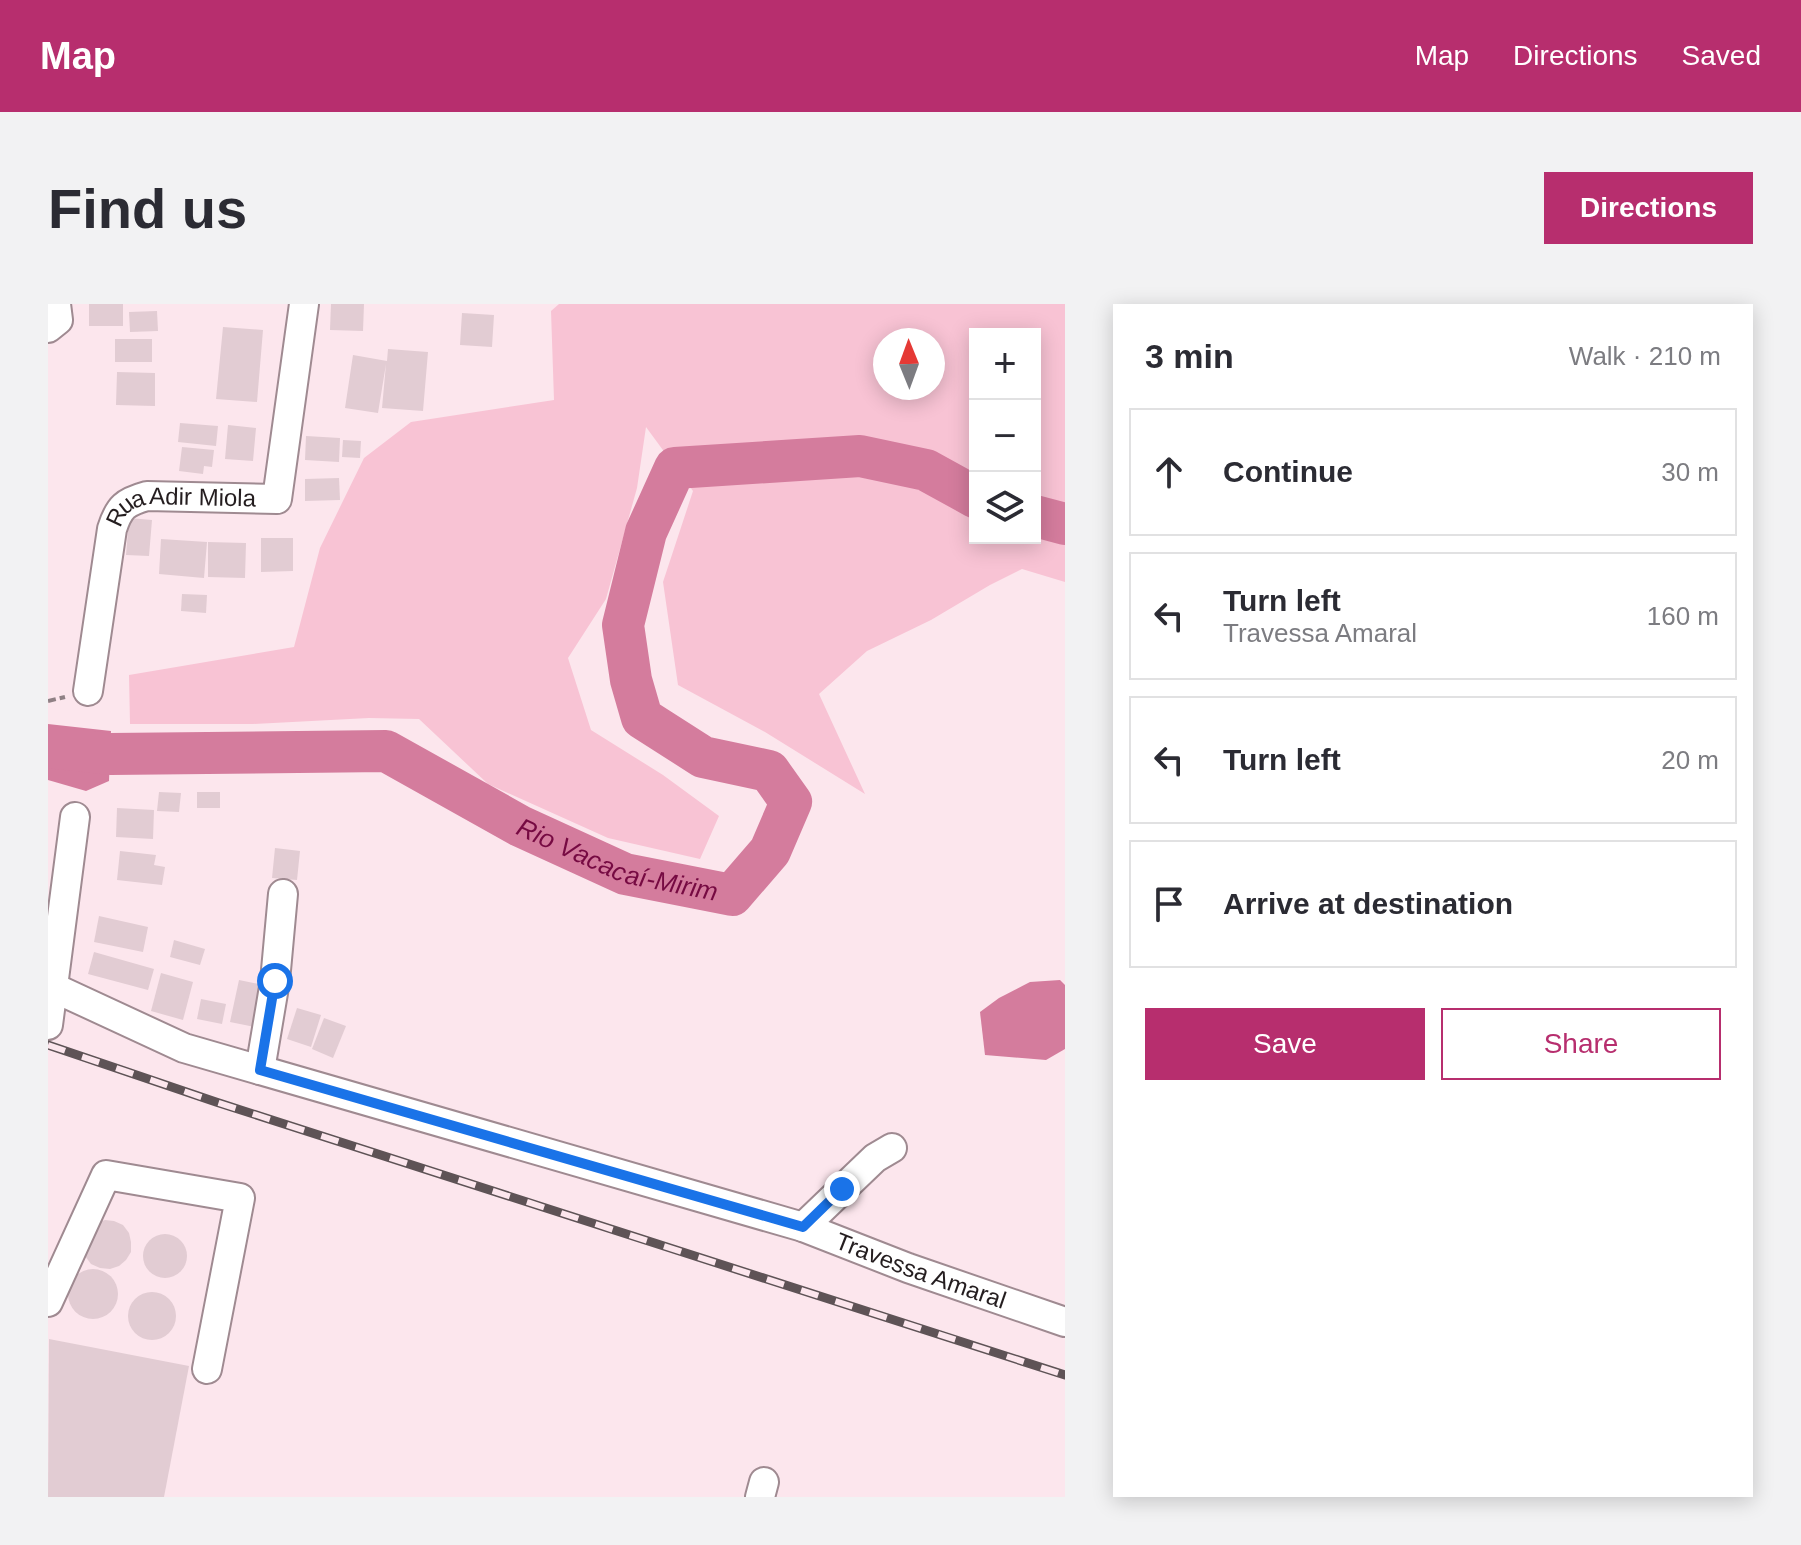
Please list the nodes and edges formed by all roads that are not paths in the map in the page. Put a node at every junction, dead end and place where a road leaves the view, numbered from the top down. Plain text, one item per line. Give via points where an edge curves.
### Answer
1 (56, 304) edge
2 (304, 304) edge
3 (48, 328) edge
4 (88, 691) dead end
5 (75, 817) dead end
6 (283, 894) dead end
7 (51, 986) edge
8 (48, 1025) edge
9 (260, 1070) junction
10 (892, 1148) dead end
11 (803, 1227) junction
12 (48, 1302) edge
13 (1065, 1322) edge
14 (207, 1369) dead end

1 - 3 street via 58,320
2 - 4 street, Rua Adir Miola via 277,499 147,496 130,501 117,513
5 - 7 street
6 - 9 street
7 - 8 street
7 - 9 street, Travessa Amaral via 184,1048
9 - 11 street, Travessa Amaral
10 - 11 street
11 - 13 street, Travessa Amaral
12 - 14 street via 106,1175 240,1198

